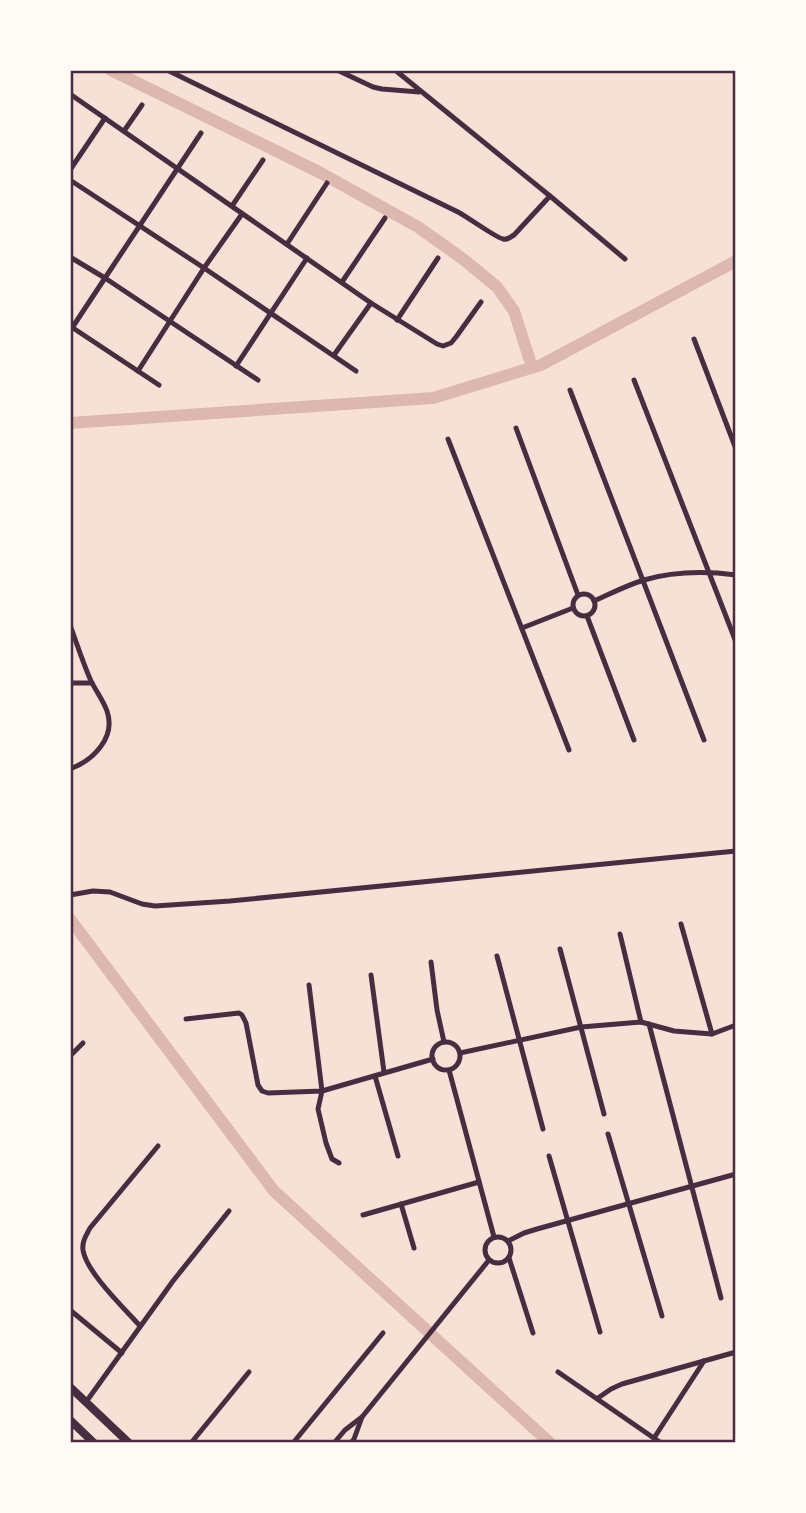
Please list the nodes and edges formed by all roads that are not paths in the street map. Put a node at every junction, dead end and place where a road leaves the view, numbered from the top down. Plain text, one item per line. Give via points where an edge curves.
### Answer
1 (167, 70) edge
2 (337, 70) edge
3 (395, 70) edge
4 (419, 92) junction
5 (70, 94) edge
6 (142, 105) dead end
7 (105, 118) junction
8 (124, 131) junction
9 (201, 133) dead end
10 (263, 160) dead end
11 (177, 167) junction
12 (70, 170) edge
13 (70, 180) edge
14 (327, 183) dead end
15 (551, 197) junction
16 (232, 206) junction
17 (242, 214) junction
18 (385, 218) dead end
19 (139, 225) junction
20 (287, 244) junction
21 (70, 257) edge
22 (307, 258) junction
23 (438, 258) dead end
24 (625, 259) dead end
25 (204, 268) junction
26 (105, 278) junction
27 (342, 282) junction
28 (481, 302) dead end
29 (371, 303) junction
30 (270, 313) junction
31 (397, 320) junction
32 (170, 322) junction
33 (71, 328) edge
34 (694, 339) dead end
35 (334, 355) junction
36 (236, 366) junction
37 (138, 371) junction
38 (356, 371) dead end
39 (258, 380) dead end
40 (634, 380) dead end
41 (159, 385) dead end
42 (570, 390) dead end
43 (516, 428) dead end
44 (448, 439) dead end
45 (736, 449) edge
46 (710, 572) junction
47 (736, 575) edge
48 (643, 580) junction
49 (579, 595) junction
50 (594, 601) junction
51 (573, 608) junction
52 (587, 615) junction
53 (70, 625) edge
54 (522, 628) junction
55 (736, 642) edge
56 (70, 683) edge
57 (92, 683) junction
58 (634, 740) dead end
59 (705, 740) dead end
60 (569, 750) dead end
61 (70, 769) edge
62 (736, 851) edge
63 (71, 895) edge
64 (681, 925) dead end
65 (620, 934) dead end
66 (560, 949) dead end
67 (497, 956) dead end
68 (431, 962) dead end
69 (371, 975) dead end
70 (309, 985) dead end
71 (186, 1019) dead end
72 (641, 1022) junction
73 (649, 1024) junction
74 (736, 1025) edge
75 (581, 1027) junction
76 (712, 1034) junction
77 (520, 1040) junction
78 (83, 1042) dead end
79 (444, 1042) junction
80 (460, 1053) junction
81 (70, 1056) edge
82 (433, 1059) junction
83 (449, 1070) junction
84 (384, 1072) junction
85 (375, 1076) junction
86 (322, 1091) junction
87 (604, 1114) dead end
88 (543, 1129) dead end
89 (608, 1135) dead end
90 (158, 1146) dead end
91 (398, 1156) dead end
92 (549, 1156) dead end
93 (339, 1163) dead end
94 (736, 1174) edge
95 (479, 1182) junction
96 (691, 1186) junction
97 (401, 1204) junction
98 (629, 1204) junction
99 (229, 1211) dead end
100 (363, 1215) dead end
101 (567, 1220) junction
102 (494, 1237) junction
103 (508, 1241) junction
104 (414, 1248) dead end
105 (509, 1258) junction
106 (489, 1260) junction
107 (721, 1298) dead end
108 (70, 1310) edge
109 (662, 1316) dead end
110 (140, 1326) junction
111 (600, 1332) dead end
112 (383, 1333) dead end
113 (533, 1333) dead end
114 (736, 1352) edge
115 (122, 1353) junction
116 (704, 1362) junction
117 (248, 1371) dead end
118 (558, 1372) dead end
119 (70, 1387) edge
120 (598, 1398) junction
121 (86, 1402) junction
122 (362, 1417) junction
123 (72, 1426) edge
124 (654, 1438) junction
125 (94, 1443) edge
126 (129, 1443) edge
127 (191, 1443) edge
128 (293, 1443) edge
129 (334, 1443) edge
130 (351, 1443) edge
131 (661, 1443) edge

1 - 15 street via 458,212 499,239 514,235
2 - 4 street via 373,87
3 - 4 street
4 - 15 street
5 - 7 street
6 - 8 street
7 - 8 street
7 - 12 street
8 - 11 street
9 - 11 street
10 - 16 street
11 - 16 street
11 - 19 street
13 - 19 street
14 - 20 street
15 - 24 street
16 - 17 street
17 - 20 street
17 - 25 street
18 - 27 street
19 - 25 street
19 - 26 street
20 - 22 street
21 - 26 street
22 - 27 street
22 - 30 street
23 - 31 street
25 - 30 street
25 - 32 street
26 - 32 street
26 - 33 street
27 - 29 street
28 - 31 street via 451,343 443,346
29 - 31 street
29 - 35 street
30 - 35 street
30 - 36 street
32 - 36 street
32 - 37 street
33 - 37 street
34 - 45 street
35 - 38 street
36 - 39 street
37 - 41 street
40 - 46 street
42 - 48 street
43 - 49 street
44 - 54 street
46 - 47 street
46 - 48 street
46 - 55 street
48 - 50 street
48 - 59 street
49 - 50 street
49 - 51 street
50 - 52 street via 594,610
51 - 52 street via 577,614
51 - 54 street
52 - 58 street
53 - 57 street
54 - 60 street
56 - 57 street
57 - 61 street via 107,712 107,737 92,757
62 - 63 street via 155,906 110,892
64 - 76 street
65 - 72 street
66 - 75 street
67 - 77 street
68 - 79 street
69 - 84 street
70 - 86 street
71 - 86 street via 239,1013 246,1023 262,1091
72 - 73 street
72 - 75 street
73 - 76 street
73 - 96 street
74 - 76 street
75 - 77 street
75 - 87 street
77 - 80 street
77 - 88 street
78 - 81 street
79 - 80 street
79 - 82 street via 435,1048
80 - 83 street via 458,1064
82 - 83 street via 439,1068
82 - 84 street
83 - 95 street
84 - 85 street
85 - 86 street
85 - 91 street
86 - 93 street via 318,1109 326,1143 332,1159
89 - 98 street
90 - 110 street via 90,1228 83,1247 99,1279
92 - 101 street
94 - 96 street
95 - 97 street
95 - 102 street
96 - 98 street
96 - 107 street
97 - 100 street
97 - 104 street
98 - 101 street
98 - 109 street
99 - 110 street
101 - 103 street
101 - 111 street
102 - 103 street
102 - 106 street via 486,1245
103 - 105 street via 512,1249
105 - 106 street via 502,1263
105 - 113 street
106 - 122 street
108 - 115 street
110 - 115 street
112 - 128 street
114 - 116 street
115 - 121 street
116 - 120 street via 622,1384
116 - 124 street
117 - 127 street
118 - 120 street
119 - 121 main road
120 - 124 street
121 - 126 main road
122 - 129 street
122 - 130 street
123 - 125 main road
124 - 131 street

